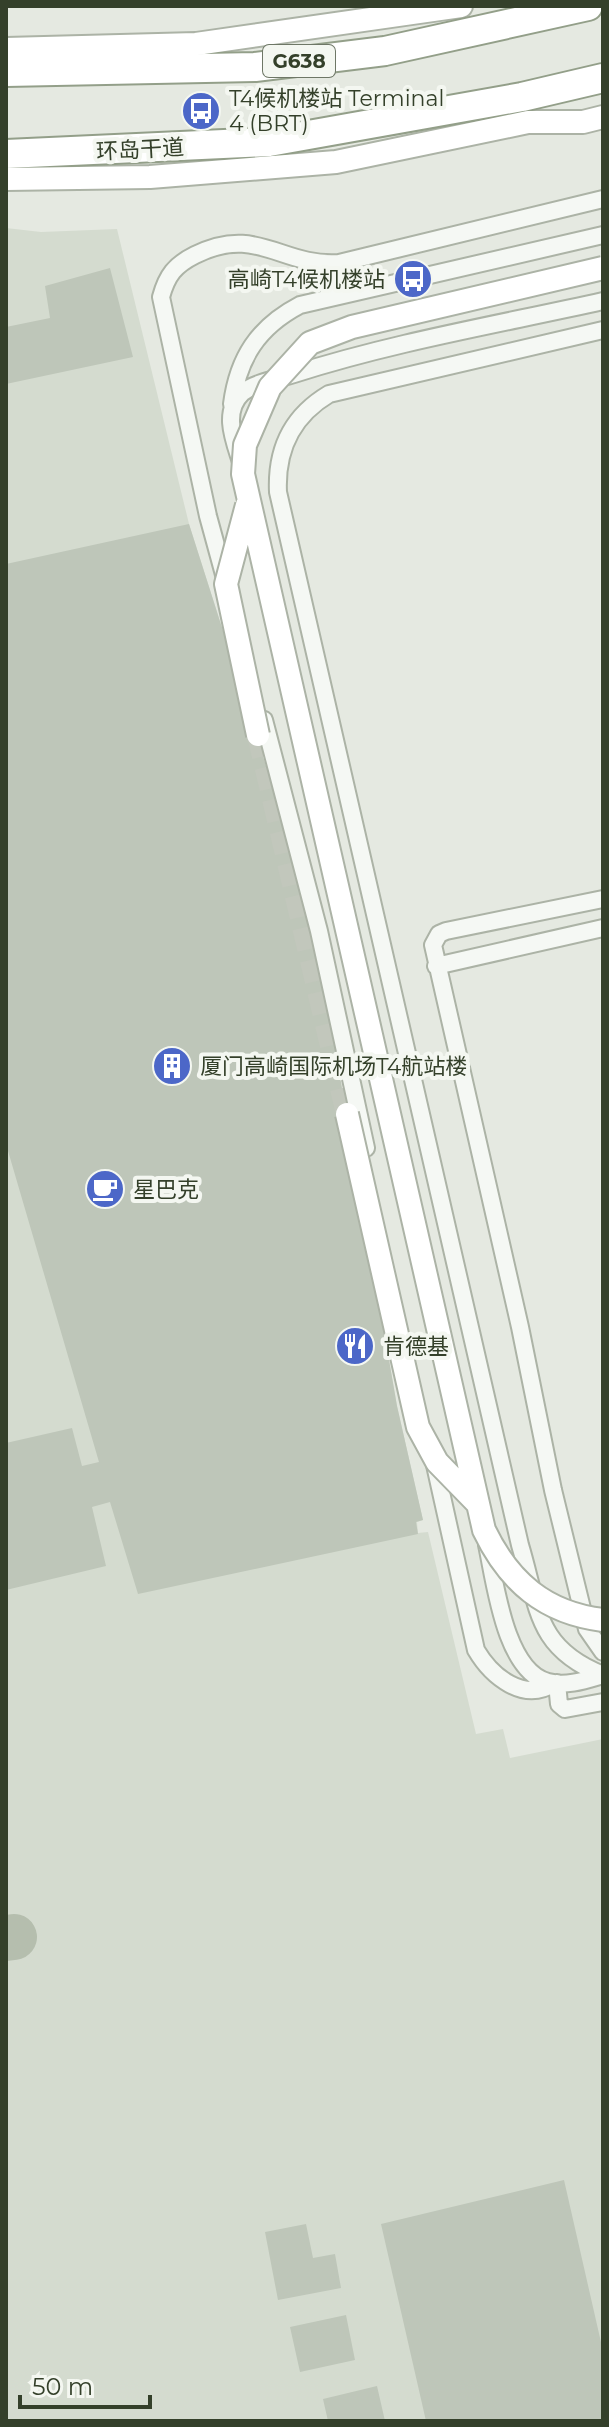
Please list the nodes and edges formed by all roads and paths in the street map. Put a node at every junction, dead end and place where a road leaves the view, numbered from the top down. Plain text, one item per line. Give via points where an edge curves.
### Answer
1 (461, 6) edge
2 (588, 6) edge
3 (512, 15) edge
4 (6, 49) edge
5 (6, 72) edge
6 (603, 78) edge
7 (525, 110) junction
8 (603, 117) edge
9 (6, 154) edge
10 (6, 179) edge
11 (603, 199) edge
12 (603, 235) edge
13 (603, 268) edge
14 (603, 301) edge
15 (603, 330) edge
16 (231, 412) junction
17 (248, 504) junction
18 (258, 735) tunnel mouth
19 (603, 899) edge
20 (603, 928) edge
21 (436, 966) junction
22 (347, 1114) tunnel mouth
23 (476, 1502) junction
24 (603, 1620) edge
25 (603, 1652) edge
26 (603, 1675) edge
27 (556, 1683) junction
28 (603, 1702) edge

1 - 4 street via 196,44
2 - 3 highway, G638
3 - 5 highway, G638 via 385,51 255,67
6 - 7 highway, 环岛干道
7 - 8 street via 583,122
7 - 9 highway, 环岛干道 via 269,142
7 - 10 street via 336,162 150,177
11 - 27 street via 339,263 307,263 250,243 223,244 173,268 161,297 208,516 319,931 472,1636 482,1660 509,1684 533,1691
12 - 16 street via 300,305 274,321 245,353
13 - 17 street, bridge via 352,327 310,343 270,387 245,445
14 - 16 street via 315,367 253,386
15 - 26 street via 329,394 298,419 280,453 277,472 520,1545 552,1642 573,1662
16 - 27 street via 231,430 265,543 502,1615 522,1663 538,1678
17 - 18 street, bridge via 226,584
17 - 23 street, bridge
19 - 21 street via 446,931 433,945
20 - 21 street
21 - 25 street via 553,1490 587,1629
22 - 23 street, bridge via 418,1427 437,1462
23 - 24 street, bridge via 497,1556 515,1580 553,1607
26 - 27 street
27 - 28 street via 559,1704 565,1709

